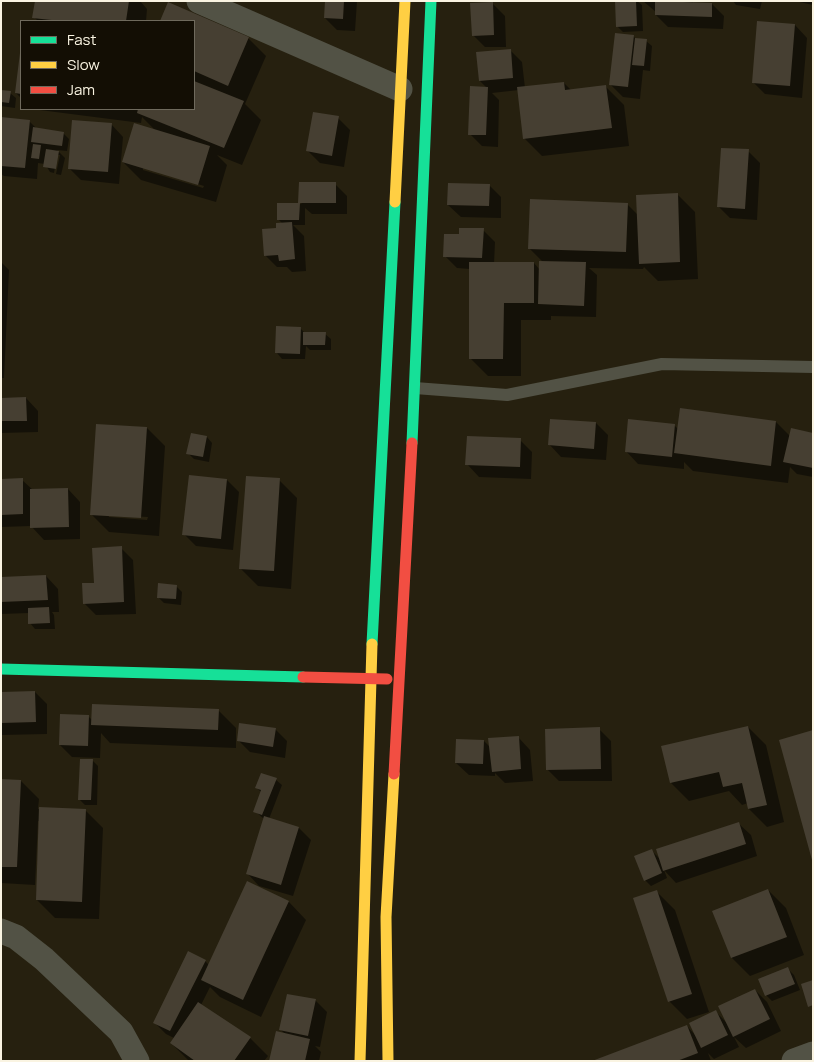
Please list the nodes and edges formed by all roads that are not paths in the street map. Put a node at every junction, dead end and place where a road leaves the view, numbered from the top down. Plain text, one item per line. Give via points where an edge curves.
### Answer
1 (199, 1) edge
2 (405, 1) edge
3 (431, 1) edge
4 (400, 89) junction
5 (813, 367) edge
6 (415, 388) junction
7 (1, 669) edge
8 (370, 678) junction
9 (399, 680) junction
10 (1, 931) edge
11 (813, 1054) edge
12 (137, 1061) edge
13 (360, 1061) edge
14 (388, 1061) edge
15 (794, 1061) edge

1 - 4 street
2 - 4 main road
3 - 6 main road
4 - 8 main road
5 - 6 lane via 662,364 507,395
6 - 9 main road
7 - 8 main road
8 - 9 main road
8 - 13 main road
9 - 14 main road via 386,917
10 - 12 street via 16,937 44,959 121,1032
11 - 15 street

